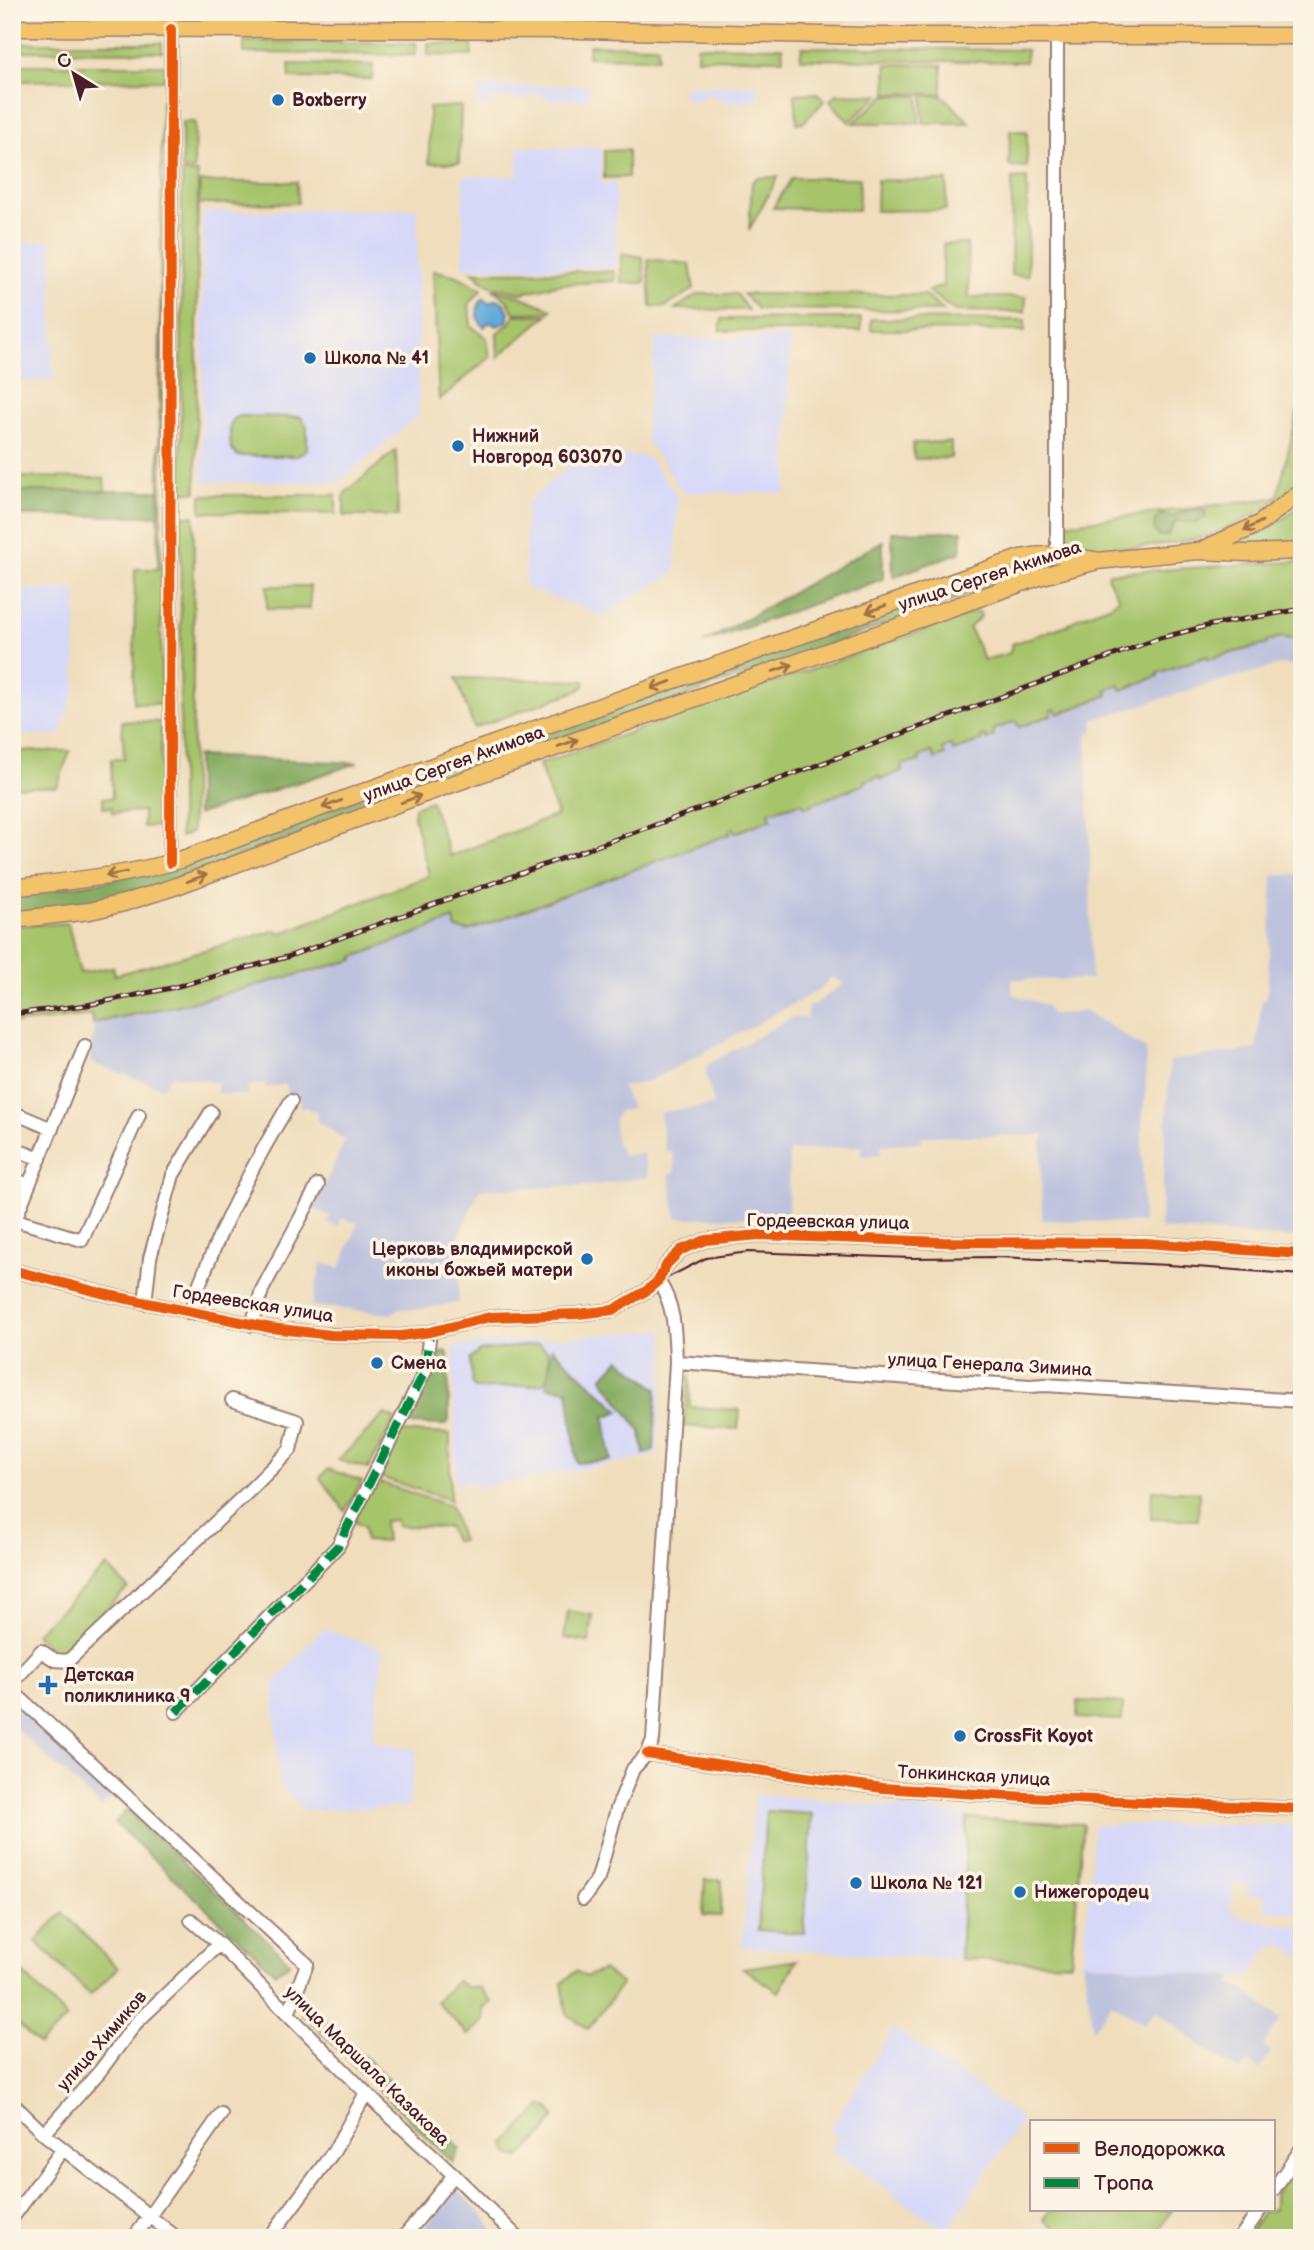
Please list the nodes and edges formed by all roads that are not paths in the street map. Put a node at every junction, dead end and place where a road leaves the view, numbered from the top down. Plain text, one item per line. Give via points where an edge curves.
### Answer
1 (12, 28) edge
2 (171, 29) junction
3 (1058, 34) junction
4 (1278, 35) junction
5 (1302, 36) edge
6 (1302, 42) edge
7 (1302, 491) edge
8 (1198, 551) junction
9 (1302, 551) edge
10 (1057, 553) junction
11 (1097, 561) junction
12 (1060, 572) junction
13 (170, 863) junction
14 (12, 888) edge
15 (12, 920) edge
16 (12, 1041) edge
17 (85, 1046) dead end
18 (12, 1050) edge
19 (290, 1101) dead end
20 (12, 1112) edge
21 (211, 1112) dead end
22 (139, 1115) dead end
23 (52, 1129) junction
24 (12, 1148) edge
25 (40, 1159) junction
26 (12, 1179) edge
27 (29, 1185) junction
28 (318, 1185) dead end
29 (13, 1222) edge
30 (1302, 1255) edge
31 (12, 1270) edge
32 (658, 1281) junction
33 (145, 1303) junction
34 (190, 1313) junction
35 (252, 1325) junction
36 (430, 1332) junction
37 (676, 1362) junction
38 (232, 1400) dead end
39 (1302, 1401) edge
40 (12, 1682) edge
41 (12, 1691) edge
42 (176, 1712) dead end
43 (647, 1754) junction
44 (1302, 1809) edge
45 (583, 1899) dead end
46 (191, 1920) dead end
47 (219, 1944) junction
48 (288, 2014) junction
49 (366, 2093) junction
50 (12, 2102) edge
51 (221, 2114) dead end
52 (44, 2134) junction
53 (63, 2149) junction
54 (1300, 2156) edge
55 (454, 2175) junction
56 (1276, 2186) edge
57 (1259, 2212) edge
58 (149, 2214) junction
59 (13, 2217) edge
60 (134, 2238) edge
61 (177, 2238) edge
62 (270, 2238) edge
63 (403, 2238) edge
64 (518, 2238) edge
65 (1240, 2238) edge

1 - 2 main road
2 - 3 main road
2 - 13 street
3 - 4 main road
3 - 10 street
4 - 5 main road
4 - 6 main road
7 -> 8 main road via 1259,524
8 - 9 main road
8 - 11 main road
10 - 11 main road, улица Сергея Акимова
10 - 12 main road
10 -> 13 main road, улица Сергея Акимова via 1020,558
11 - 12 main road, улица Сергея Акимова
15 -> 12 main road, улица Сергея Акимова via 90,911 163,890 538,753
13 -> 14 main road, улица Сергея Акимова
16 - 18 street
17 - 23 street
19 - 34 street via 220,1232
20 - 23 street
21 - 33 street via 173,1175 150,1258
22 - 29 street via 82,1240
23 - 25 street
24 - 25 street
25 - 27 street
26 - 27 street
27 - 29 street
28 - 35 street via 262,1290
30 - 32 street, Гордеевская улица via 1145,1243 759,1235 706,1240 681,1250
31 - 33 street, Гордеевская улица
32 - 36 street, Гордеевская улица via 613,1310 490,1317
32 - 37 street via 666,1292 673,1320
33 - 34 street, Гордеевская улица
34 - 35 street, Гордеевская улица
35 - 36 street, Гордеевская улица via 354,1336
36 - 42 street via 425,1371 338,1546
37 - 39 street, улица Генерала Зимина
37 - 43 street via 653,1740
38 - 40 street via 297,1421 290,1450 68,1661 55,1660 41,1651
41 - 48 street via 307,1964
43 - 44 street, Тонкинская улица via 882,1788
43 - 45 street via 633,1769 598,1878
46 - 47 street, улица Маршала Казакова
47 - 48 street, улица Маршала Казакова
47 - 52 street, улица Химиков via 136,2023
48 - 49 street, улица Маршала Казакова
49 - 55 street, улица Маршала Казакова
49 - 62 street via 334,2151
50 - 52 street
51 - 58 street
52 - 53 street
53 - 58 street
53 - 59 street
54 - 56 street
55 - 63 street
55 - 64 street, улица Маршала Казакова
57 - 65 street
58 - 60 street
58 - 61 street

